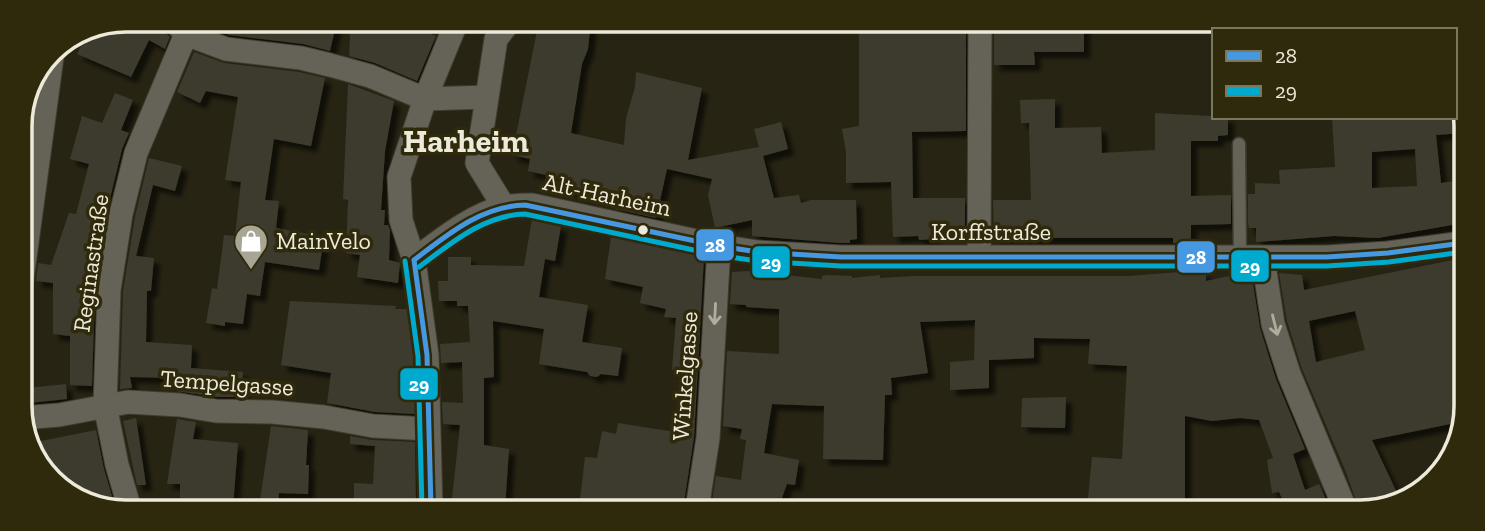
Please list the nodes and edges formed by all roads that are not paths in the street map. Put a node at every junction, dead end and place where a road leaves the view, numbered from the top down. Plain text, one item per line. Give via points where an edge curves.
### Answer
1 (177, 32) edge
2 (190, 32) edge
3 (452, 32) edge
4 (501, 32) edge
5 (980, 32) edge
6 (50, 69) edge
7 (486, 97) junction
8 (425, 99) junction
9 (1239, 144) dead end
10 (32, 205) edge
11 (504, 207) junction
12 (1454, 244) edge
13 (719, 246) junction
14 (979, 258) junction
15 (1251, 258) junction
16 (414, 260) junction
17 (105, 405) junction
18 (33, 417) edge
19 (429, 429) junction
20 (1341, 499) edge
21 (127, 500) edge
22 (431, 500) edge
23 (698, 500) edge

1 - 17 street, Reginastraße via 136,153 121,214 109,290
2 - 8 street, Reginastraße via 226,49 343,68
3 - 8 street
4 - 7 street via 496,39
5 - 14 street
6 - 10 street
7 - 8 street
7 - 11 street via 477,163
8 - 16 street via 399,177 401,220
9 - 15 lane
11 - 13 street, Alt-Harheim via 532,205
11 - 16 street, Alt-Harheim via 454,231
12 - 15 street, Korffstraße via 1388,253
13 - 14 street, Korffstraße via 841,257
13 -> 23 street, Winkelgasse via 708,438
14 - 15 street, Korffstraße
15 -> 20 street via 1289,374
16 - 19 street via 427,355
17 - 18 street, Tempelgasse
17 - 19 street, Tempelgasse via 180,405
17 - 21 street, Reginastraße
19 - 22 street

